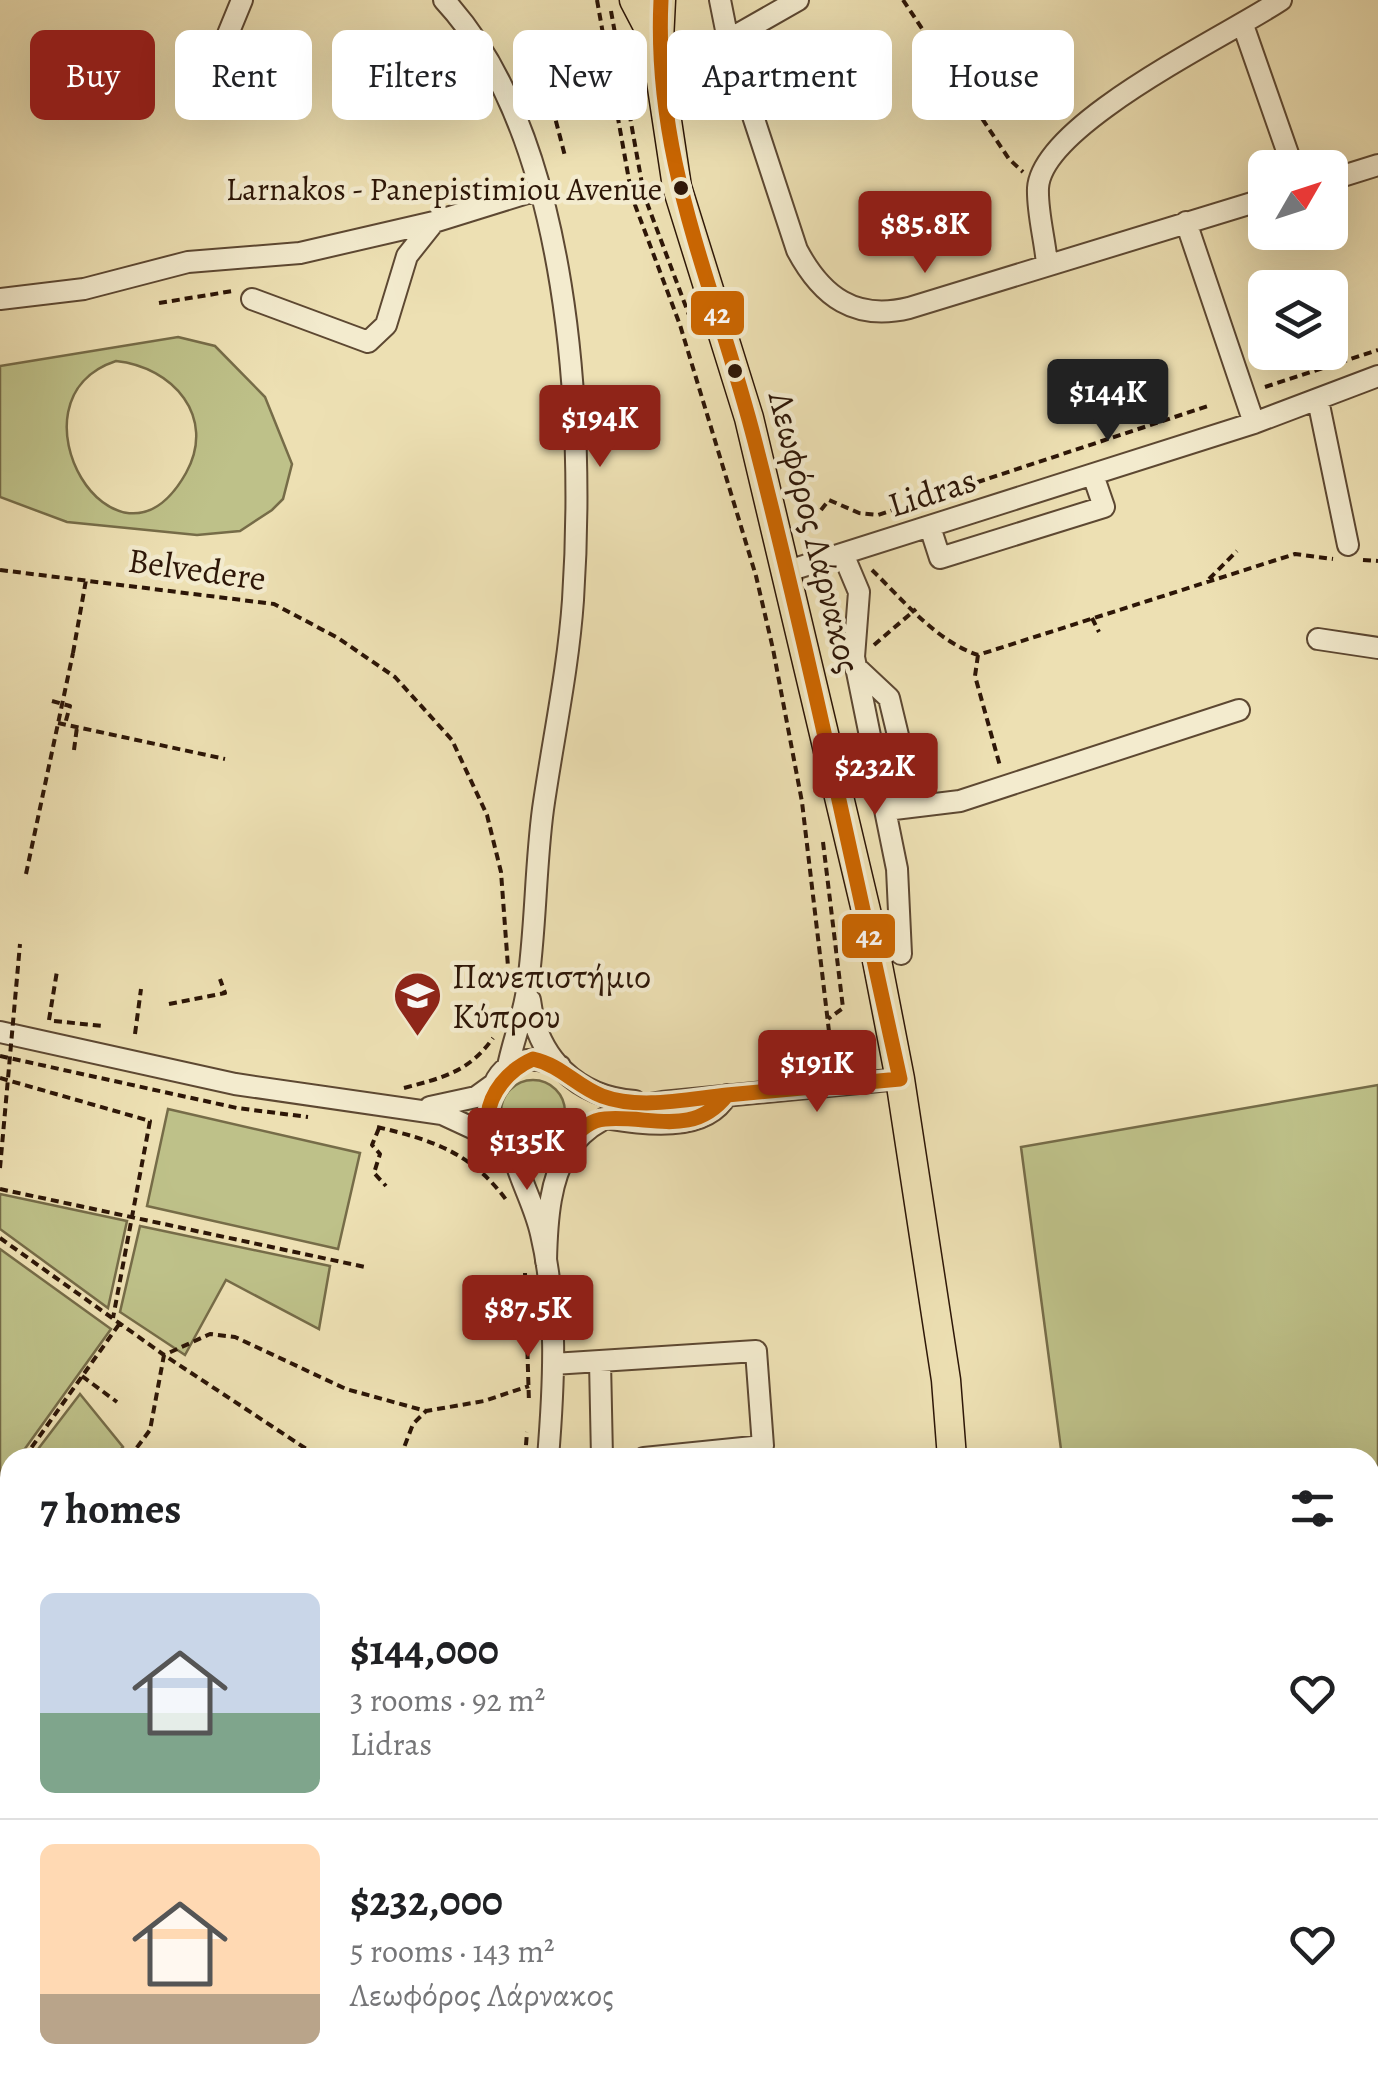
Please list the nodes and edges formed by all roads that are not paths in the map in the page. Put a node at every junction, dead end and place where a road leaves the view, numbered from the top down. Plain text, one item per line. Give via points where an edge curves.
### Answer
1 (242, 0) edge
2 (634, 0) edge
3 (660, 0) edge
4 (720, 0) edge
5 (798, 0) edge
6 (1282, 0) edge
7 (454, 3) edge
8 (1243, 26) junction
9 (230, 30) edge
10 (726, 30) edge
11 (746, 30) edge
12 (667, 50) edge
13 (658, 52) junction
14 (754, 120) edge
15 (1286, 150) edge
16 (1378, 165) edge
17 (1348, 174) edge
18 (540, 189) junction
19 (1248, 204) edge
20 (434, 222) junction
21 (1186, 222) junction
22 (1048, 264) junction
23 (252, 298) dead end
24 (0, 300) edge
25 (1378, 376) edge
26 (1318, 400) junction
27 (1254, 423) junction
28 (1094, 475) junction
29 (930, 527) junction
30 (848, 552) junction
31 (1348, 555) road end
32 (788, 571) junction
33 (1318, 639) dead end
34 (1378, 648) edge
35 (1239, 710) dead end
36 (894, 809) junction
37 (901, 954) dead end
38 (528, 982) junction
39 (0, 1032) edge
40 (566, 1071) junction
41 (501, 1078) junction
42 (900, 1078) junction
43 (727, 1095) junction
44 (398, 1102) junction
45 (662, 1102) junction
46 (602, 1118) junction
47 (576, 1138) junction
48 (496, 1139) junction
49 (513, 1154) junction
50 (546, 1261) junction
51 (600, 1361) junction
52 (553, 1364) junction
53 (549, 1448) edge
54 (602, 1448) edge
55 (744, 1448) edge
56 (951, 1448) edge

1 - 9 street
2 - 13 main road, Λεωφόρος Λάρνακος
3 - 13 main road, Λεωφόρος Λάρνακος
4 - 10 street
5 - 11 street
6 - 8 street
7 - 18 street via 517,112
8 - 15 street
8 - 22 street via 1118,96 1048,163 1038,186
12 - 13 street
13 - 32 main road, Λεωφόρος Λάρνακος via 677,187 749,418
14 - 22 street via 797,250 833,300 884,314
16 - 17 street
18 - 20 street
18 - 38 street via 561,305 576,506 566,666 544,806
19 - 21 street
20 - 23 street via 407,256 386,325 368,342
20 - 24 street via 300,253 188,262 84,289
21 - 22 street
21 - 27 street
25 - 26 street, Lidras
26 - 27 street, Lidras
26 - 31 street
27 - 28 street, Lidras
28 - 29 street, Lidras
28 - 29 street via 1104,507 940,558
29 - 30 street, Lidras
30 - 32 street, Lidras
30 - 36 street via 858,592 855,662
32 - 42 main road, Λεωφόρος Λάρνακος
33 - 34 street
35 - 36 street via 960,801
36 - 37 street
38 - 40 street via 535,1030 545,1053
38 - 41 street
39 - 44 street via 235,1084
40 - 41 street via 533,1060
40 - 45 street via 596,1094
40 - 47 street via 586,1104
41 - 44 street via 476,1097 448,1105
41 - 48 street via 487,1112
42 - 43 street
42 - 56 main road, Λεωφόρος Λάρνακος
43 - 45 street
43 - 46 street via 712,1114 680,1121
44 - 48 street
45 - 46 street
46 - 47 street
47 - 49 street via 544,1158
47 - 50 street via 554,1180
48 - 49 street
49 - 50 street
50 - 52 street
51 - 52 street
51 - 54 street
51 - 55 street via 756,1351 764,1446
52 - 53 street

